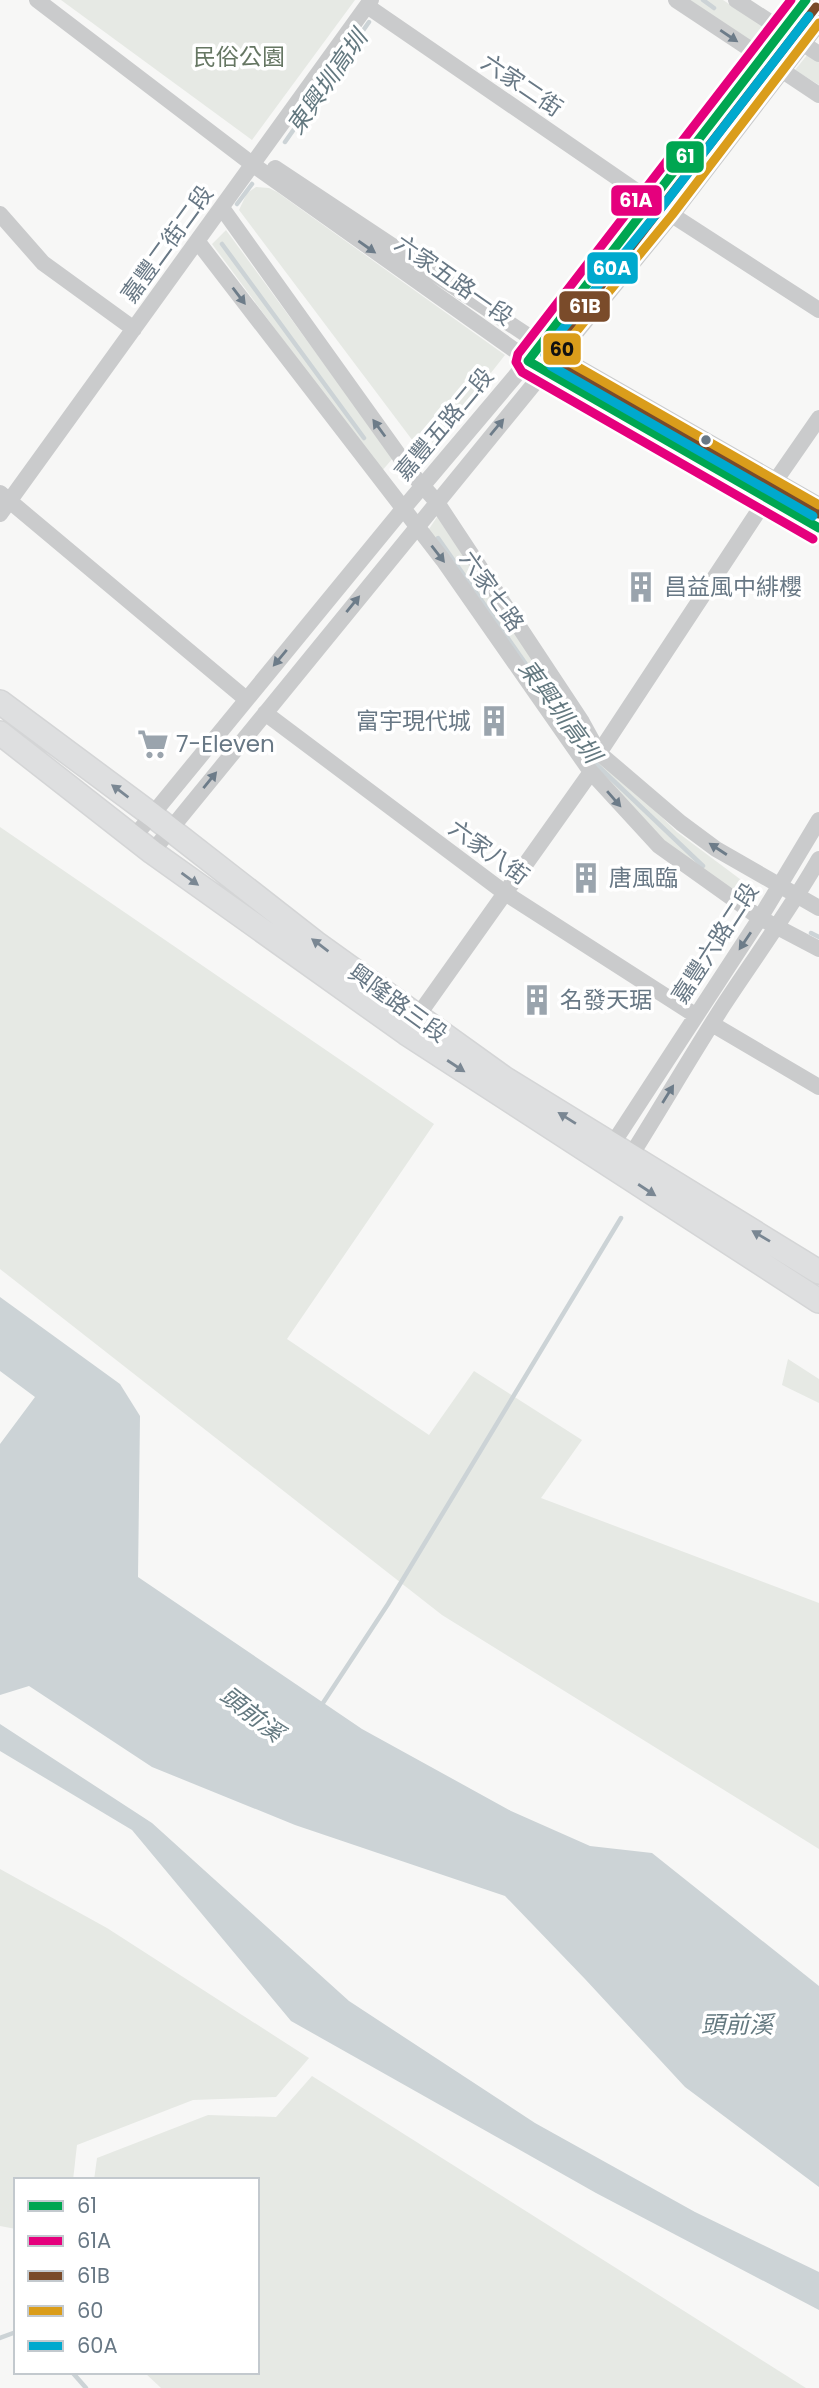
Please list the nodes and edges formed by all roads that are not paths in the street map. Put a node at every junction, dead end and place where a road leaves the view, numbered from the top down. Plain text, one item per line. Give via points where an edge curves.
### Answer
1 (37, 0) edge
2 (676, 0) edge
3 (736, 0) edge
4 (806, 0) edge
5 (369, 3) edge
6 (819, 23) edge
7 (782, 30) junction
8 (803, 44) junction
9 (819, 54) edge
10 (761, 57) junction
11 (782, 71) junction
12 (819, 95) edge
13 (252, 164) junction
14 (651, 201) junction
15 (222, 208) junction
16 (0, 214) edge
17 (672, 215) junction
18 (198, 242) junction
19 (819, 310) edge
20 (134, 329) junction
21 (541, 345) junction
22 (557, 355) junction
23 (528, 361) junction
24 (544, 371) junction
25 (819, 418) edge
26 (776, 480) junction
27 (421, 487) junction
28 (5, 497) edge
29 (767, 498) junction
30 (436, 501) junction
31 (819, 505) edge
32 (402, 509) junction
33 (0, 514) edge
34 (416, 526) junction
35 (819, 528) edge
36 (246, 699) junction
37 (0, 702) edge
38 (265, 713) junction
39 (0, 733) edge
40 (599, 752) junction
41 (591, 772) junction
42 (152, 815) junction
43 (819, 820) edge
44 (171, 829) junction
45 (134, 837) junction
46 (152, 852) junction
47 (819, 859) edge
48 (780, 885) junction
49 (505, 893) junction
50 (797, 897) junction
51 (819, 908) edge
52 (760, 918) junction
53 (775, 926) junction
54 (819, 949) edge
55 (695, 1015) junction
56 (417, 1017) junction
57 (712, 1024) junction
58 (819, 1087) edge
59 (616, 1159) junction
60 (819, 1272) edge
61 (819, 1301) edge

1 - 13 street, 六家五路一段
2 -> 10 street
3 - 7 street
4 - 7 street, 嘉豐五路二段
5 - 13 street, 嘉豐二街二段
5 - 14 street, 六家二街
6 - 8 street, 嘉豐五路二段
7 - 8 street
7 - 10 street, 嘉豐五路二段
8 - 9 street
8 - 11 street, 嘉豐五路二段
10 - 11 street
10 - 14 street, 嘉豐五路二段
11 - 12 street
11 - 17 street, 嘉豐五路二段
13 - 15 street, 嘉豐二街二段
13 - 21 street, 六家五路一段 via 273,166
13 -> 23 street, 六家五路一段
14 - 21 street, 嘉豐五路二段
15 - 18 street, 嘉豐二街二段
27 -> 15 street, 六家七路
16 - 20 street via 43,263
17 - 19 street
17 - 22 street, 嘉豐五路二段
18 - 20 street, 嘉豐二街二段
18 -> 32 street, 六家七路
20 - 28 street, 嘉豐二街二段
21 - 22 street, 六家五路一段
21 - 23 street, 嘉豐五路二段
22 - 24 street, 嘉豐五路二段
22 - 26 street, 六家五路一段
23 - 24 street, 六家五路一段
23 - 27 street, 嘉豐五路二段
24 - 29 street, 六家五路一段
30 -> 24 street, 嘉豐五路二段
25 - 26 street
26 - 31 street, 六家五路一段
27 - 30 street, 六家七路
27 - 32 street, 嘉豐五路二段
28 - 33 street, 嘉豐二街二段
28 - 36 street
29 - 35 street, 六家五路一段
29 - 40 street
30 - 34 street, 嘉豐五路二段
30 - 40 street, 六家七路
32 - 34 street, 六家七路
32 -> 36 street, 嘉豐五路二段
38 -> 34 street, 嘉豐五路二段
34 -> 41 street, 六家七路
36 - 42 street, 嘉豐五路二段
42 -> 37 street, 興隆路三段
44 -> 38 street, 嘉豐五路二段
38 - 49 street, 六家八街
39 - 45 street, 興隆路三段
48 -> 40 street, 六家七路 via 716,849
41 - 49 street
41 -> 52 street, 六家七路 via 659,846
42 - 44 street, 興隆路三段
42 - 45 street, 嘉豐五路二段
43 - 48 street, 嘉豐六路二段
44 - 46 street, 嘉豐五路二段
56 -> 44 street, 興隆路三段
45 - 46 street, 興隆路三段
46 -> 59 street, 興隆路三段 via 405,1034
47 - 50 street, 嘉豐六路二段
48 - 50 street, 六家七路
48 - 52 street, 嘉豐六路二段
49 - 55 street, 六家八街
49 - 56 street
50 - 51 street, 六家七路
50 - 53 street, 嘉豐六路二段
52 - 53 street, 六家七路
52 -> 55 street, 嘉豐六路二段
53 - 54 street, 六家七路
53 - 57 street, 嘉豐六路二段
55 - 59 street, 嘉豐六路二段
59 -> 56 street, 興隆路三段
57 - 58 street
59 -> 57 street, 嘉豐六路二段
60 -> 59 street, 興隆路三段
59 -> 61 street, 興隆路三段

